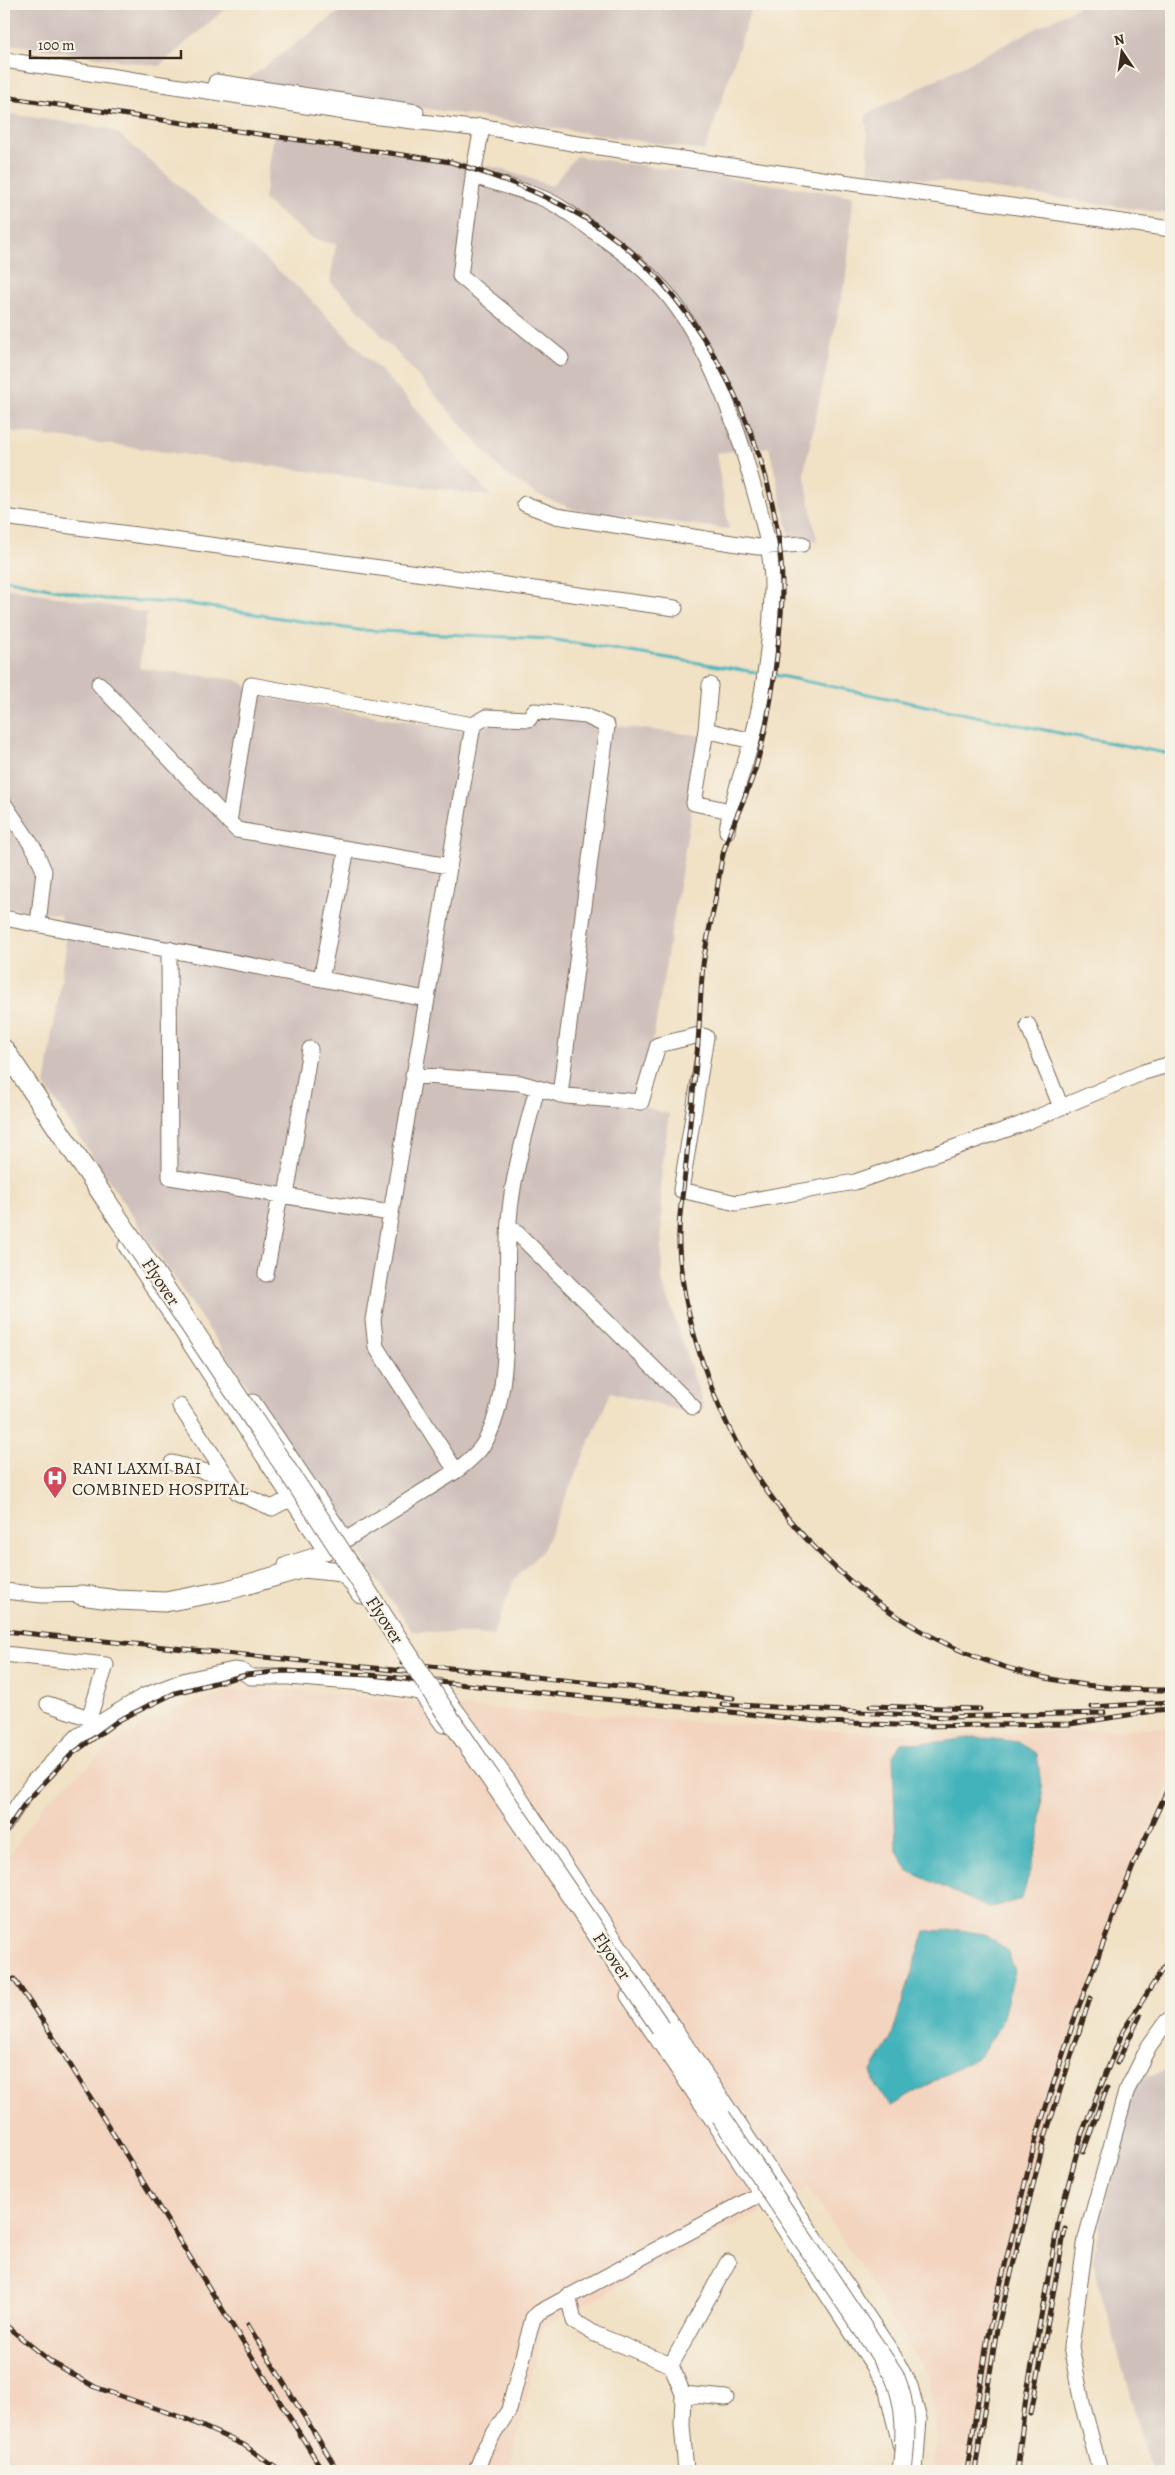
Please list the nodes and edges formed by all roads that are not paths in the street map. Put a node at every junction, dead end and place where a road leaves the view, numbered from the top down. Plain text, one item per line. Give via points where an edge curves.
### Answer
1 (4, 50) edge
2 (4, 60) edge
3 (481, 126) junction
4 (474, 176) junction
5 (1171, 229) edge
6 (562, 358) dead end
7 (525, 504) dead end
8 (4, 516) edge
9 (802, 544) dead end
10 (769, 546) junction
11 (675, 608) dead end
12 (99, 684) dead end
13 (710, 685) dead end
14 (473, 725) junction
15 (706, 730) junction
16 (752, 741) junction
17 (4, 804) edge
18 (730, 810) junction
19 (229, 822) junction
20 (727, 831) dead end
21 (347, 848) junction
22 (449, 866) junction
23 (4, 918) edge
24 (38, 924) junction
25 (169, 950) junction
26 (321, 979) junction
27 (426, 999) junction
28 (1028, 1025) dead end
29 (4, 1049) edge
30 (310, 1049) dead end
31 (1171, 1064) edge
32 (413, 1075) junction
33 (537, 1088) junction
34 (560, 1095) junction
35 (1061, 1107) junction
36 (102, 1194) junction
37 (283, 1196) junction
38 (390, 1213) junction
39 (508, 1225) junction
40 (266, 1274) dead end
41 (180, 1406) dead end
42 (693, 1408) dead end
43 (172, 1463) dead end
44 (456, 1471) junction
45 (223, 1472) junction
46 (291, 1498) junction
47 (346, 1540) junction
48 (326, 1552) junction
49 (4, 1591) edge
50 (90, 1596) junction
51 (392, 1631) junction
52 (4, 1654) edge
53 (420, 1692) junction
54 (48, 1704) dead end
55 (4, 1826) edge
56 (1167, 2021) dead end
57 (676, 2050) junction
58 (714, 2106) junction
59 (760, 2194) junction
60 (728, 2262) dead end
61 (568, 2296) junction
62 (671, 2366) junction
63 (683, 2394) junction
64 (726, 2398) dead end
65 (476, 2471) edge
66 (686, 2471) edge
67 (902, 2471) edge
68 (908, 2471) edge
69 (915, 2471) edge
70 (1100, 2471) edge

1 - 3 street via 473,120
2 - 3 street via 371,116 472,128
3 - 4 street
3 - 5 street via 571,143
4 - 6 street via 460,276
4 - 10 street via 543,198 579,220 622,251 658,283 678,308 731,413
7 - 10 street via 556,516 758,547
8 - 11 street
9 - 10 street
10 - 16 street via 770,618 761,701
12 - 19 street
13 - 15 street
14 - 19 street via 252,684
14 - 22 street
14 - 34 street via 486,717 529,719 534,711 586,716 607,726
15 - 16 street
15 - 18 street via 694,803
16 - 18 street
17 - 24 street via 35,850 44,871
18 - 20 street
19 - 21 street via 237,830
21 - 22 street
21 - 26 street
22 - 27 street
23 - 24 street
24 - 25 street
25 - 26 street
25 - 37 street via 170,1177
26 - 27 street
27 - 32 street
28 - 35 street
29 - 36 main road, Flyover
30 - 37 street
31 - 35 street
32 - 33 street via 520,1083
32 - 38 street
33 - 34 street
33 - 39 street via 515,1178
34 - 35 street via 641,1102 658,1044 699,1035 706,1037 680,1190 736,1203 855,1182 1019,1125
36 - 46 street via 100,1207
36 - 47 street via 114,1197
36 - 51 main road, Flyover, bridge
37 - 38 street
37 - 40 street
38 - 44 street via 373,1320 376,1346
39 - 42 street
39 - 44 street via 504,1372 496,1412 484,1444
41 - 45 street
43 - 45 street via 211,1473
44 - 47 street
45 - 46 street via 238,1493 272,1508
46 - 48 street
47 - 48 street
48 - 50 street via 217,1586 147,1595
49 - 50 street
50 - 51 main road via 165,1602 228,1590 304,1568 322,1569 342,1572 382,1625
51 - 57 main road, Flyover, bridge
52 - 54 street via 106,1665 89,1718
53 - 55 street via 364,1683 251,1677 234,1670 186,1680 144,1696 78,1736 33,1782
53 - 57 street
53 - 57 street via 423,1687 438,1686 508,1780
56 - 70 street via 1126,2092 1086,2238 1071,2347
57 - 58 main road, Flyover
58 - 59 street
58 - 67 main road, Flyover, bridge via 892,2371 901,2392 906,2420
58 - 69 street via 892,2353 910,2386 919,2419
59 - 61 street
59 - 68 street via 885,2383
60 - 62 street
61 - 62 street via 574,2321 595,2334
61 - 65 street via 533,2318 509,2410 486,2446
62 - 63 street
63 - 64 street
63 - 66 street

